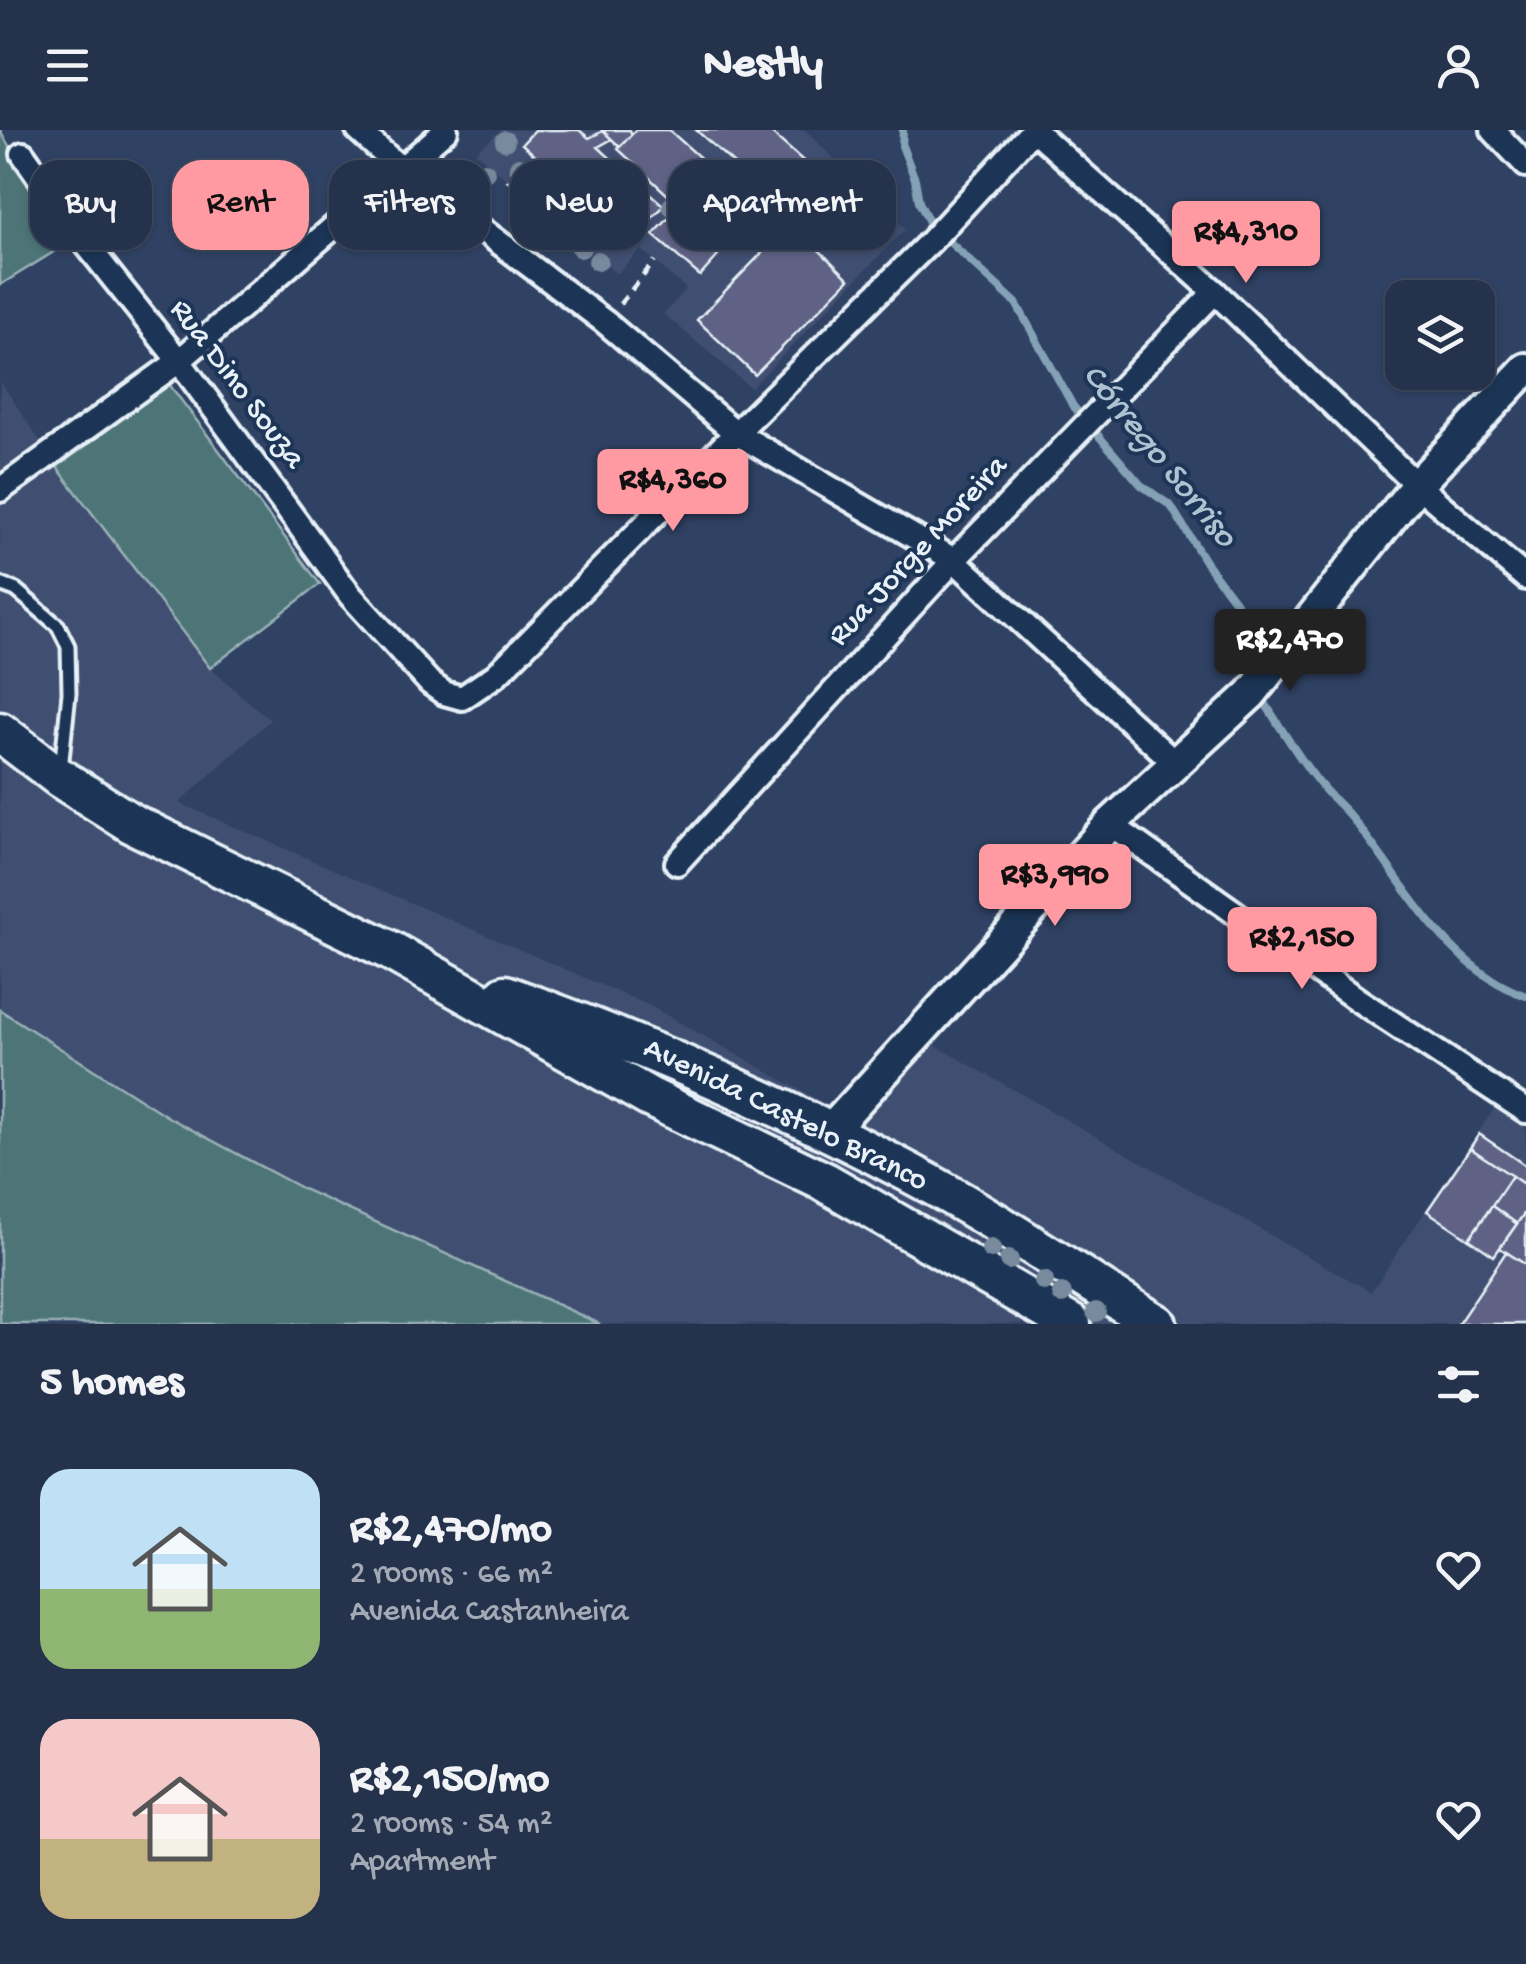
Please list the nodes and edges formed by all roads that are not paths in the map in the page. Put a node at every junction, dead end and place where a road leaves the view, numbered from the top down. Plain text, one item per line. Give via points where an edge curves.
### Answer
1 (358, 130) edge
2 (446, 130) edge
3 (1034, 130) edge
4 (1493, 130) edge
5 (23, 154) dead end
6 (391, 160) edge
7 (410, 160) edge
8 (1526, 164) edge
9 (329, 230) edge
10 (490, 236) edge
11 (1215, 292) junction
12 (179, 361) junction
13 (1526, 370) edge
14 (736, 432) junction
15 (1417, 485) junction
16 (0, 490) edge
17 (954, 560) junction
18 (1526, 578) edge
19 (0, 584) edge
20 (0, 732) edge
21 (1174, 762) junction
22 (60, 778) junction
23 (1110, 824) junction
24 (677, 863) dead end
25 (391, 951) junction
26 (1526, 1111) edge
27 (828, 1133) junction
28 (1071, 1324) edge
29 (1157, 1324) edge

1 - 6 street
2 - 7 street
3 - 11 street
3 - 14 street via 931,242
4 - 8 street
5 - 12 street, Rua Dino Souza
9 - 12 street
10 - 14 street
11 - 15 street
11 - 17 street, Rua Jorge Moreira
12 - 14 street, Rua Dino Souza via 350,595 430,683 462,698 496,675
12 - 16 street
13 - 15 street
14 - 17 street
15 - 18 street
15 - 21 street via 1251,694
17 - 21 street
17 - 24 street, Rua Jorge Moreira
19 - 22 lane via 58,626 68,646
20 - 22 main road, Avenida Castelo Branco
21 - 23 street
22 - 25 main road, Avenida Castelo Branco via 131,823
23 - 26 street
23 - 27 street
25 - 27 main road, Avenida Castelo Branco via 647,1048
25 - 28 main road, Avenida Castelo Branco via 649,1097 882,1212
27 - 29 main road, Avenida Castelo Branco via 910,1173

